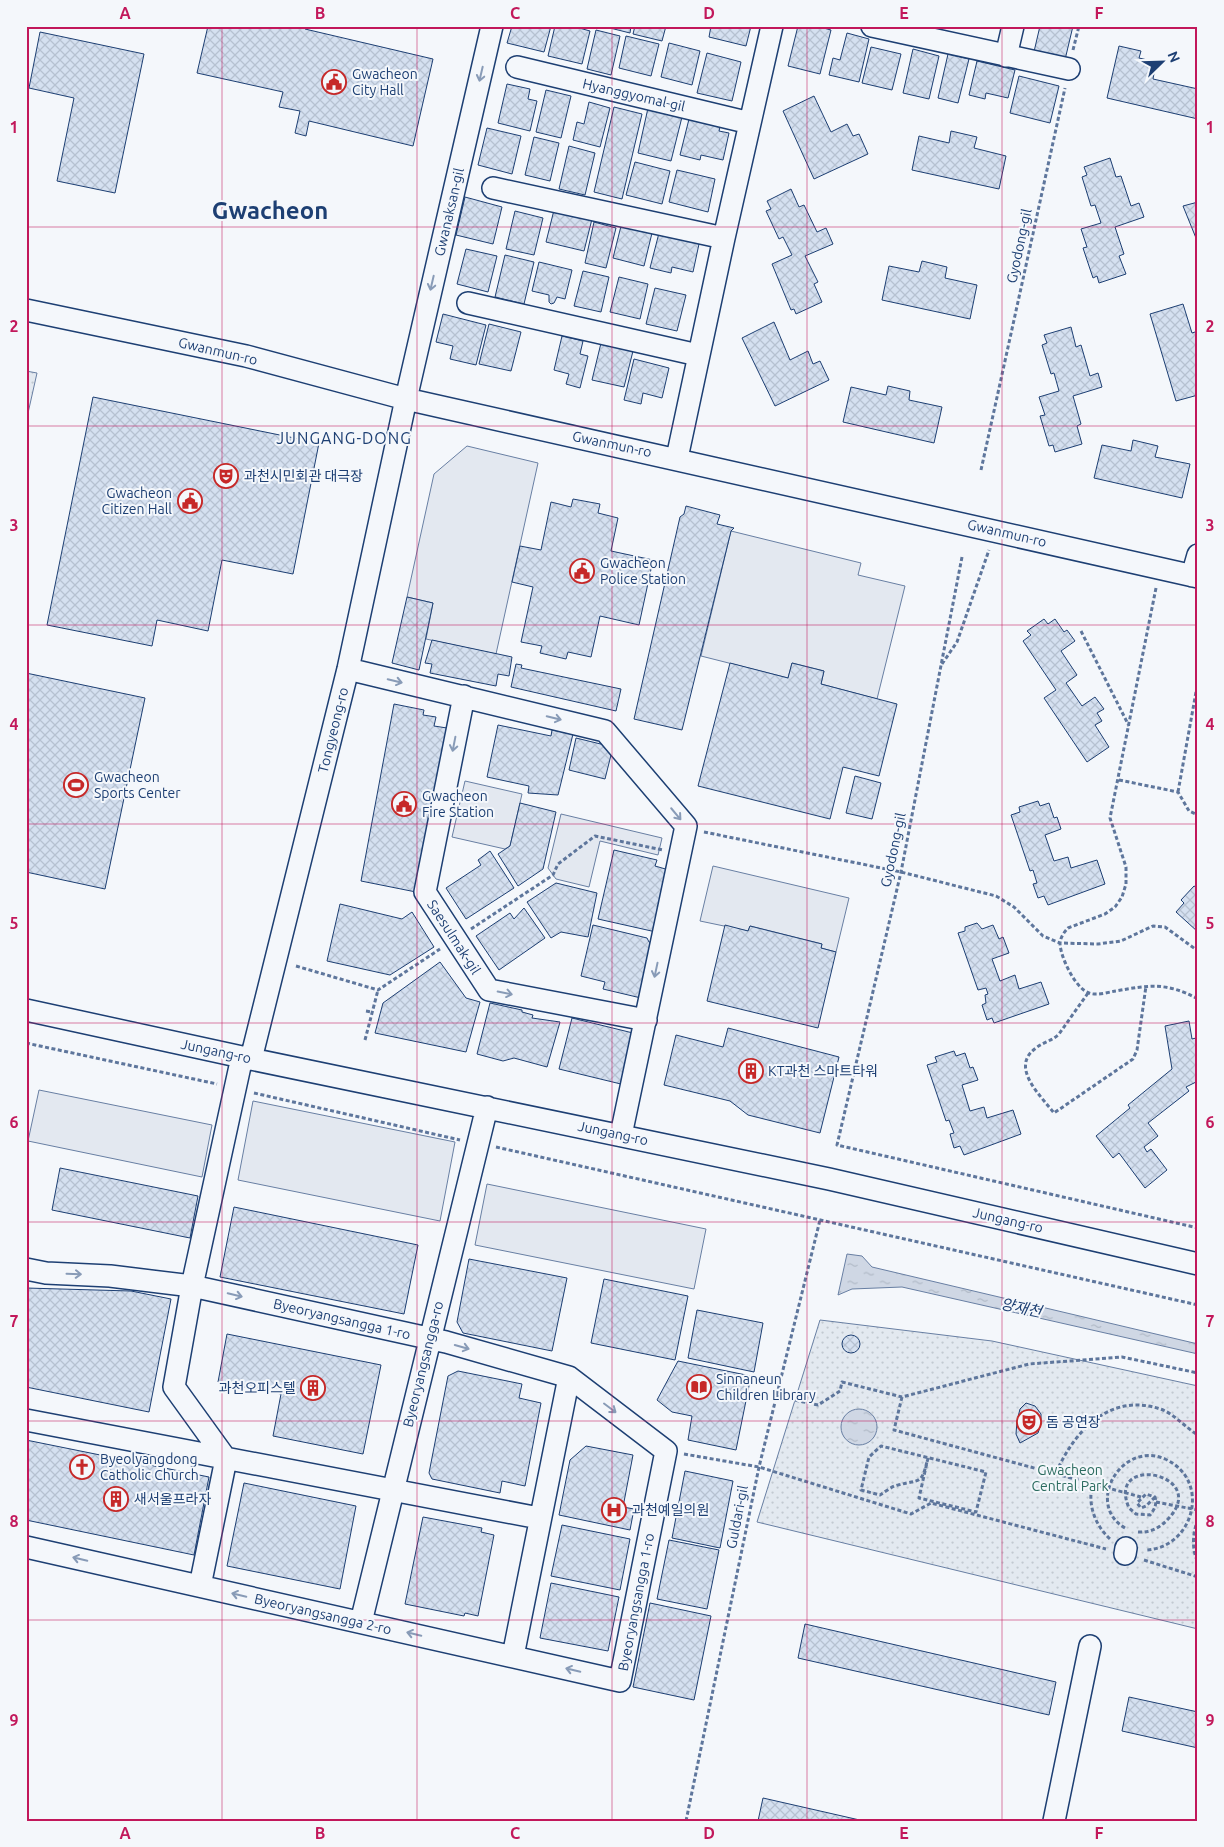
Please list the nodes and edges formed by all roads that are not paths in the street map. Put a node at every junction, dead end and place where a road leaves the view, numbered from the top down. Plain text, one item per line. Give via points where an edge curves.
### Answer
1 (492, 26) edge
2 (772, 26) edge
3 (1013, 26) edge
4 (885, 28) edge
5 (1006, 56) junction
6 (517, 67) dead end
7 (1069, 69) road end
8 (750, 122) junction
9 (493, 188) dead end
10 (724, 238) junction
11 (468, 303) dead end
12 (26, 310) edge
13 (698, 355) junction
14 (406, 399) junction
15 (677, 458) junction
16 (1198, 555) edge
17 (1195, 577) edge
18 (348, 669) junction
19 (464, 696) junction
20 (27, 1012) edge
21 (646, 1020) junction
22 (246, 1058) junction
23 (487, 1107) junction
24 (621, 1135) junction
25 (1198, 1264) edge
26 (26, 1269) edge
27 (192, 1286) junction
28 (429, 1338) junction
29 (570, 1377) junction
30 (26, 1420) edge
31 (226, 1459) junction
32 (392, 1491) junction
33 (539, 1518) junction
34 (26, 1547) edge
35 (200, 1586) junction
36 (361, 1622) junction
37 (1090, 1646) dead end
38 (513, 1656) junction
39 (620, 1681) joint
40 (1054, 1821) edge

1 -> 14 street, Gwanaksan-gil
2 - 8 street
3 - 5 street
4 - 5 street
5 - 7 street
6 - 8 street, Hyanggyomal-gil
8 - 10 street
9 - 10 street
10 - 13 street
11 - 13 street
12 - 14 street, Gwanmun-ro via 246,356
13 - 15 street
14 - 15 street, Gwanmun-ro
14 - 18 street, Tongyeong-ro
15 - 17 street, Gwanmun-ro
16 - 17 street
18 -> 19 street
18 - 22 street, Tongyeong-ro
19 -> 21 street via 605,731 686,826
19 -> 21 street, Saesulmak-gil via 425,892 489,990
20 - 22 street, Jungang-ro
21 - 24 street
22 - 23 street, Jungang-ro
22 - 27 street, Tongyeong-ro via 235,1088
23 - 24 street, Jungang-ro
23 - 28 street, Byeoryangsangga-ro
24 - 25 street, Jungang-ro
26 -> 27 street, Byeoryangsangga 1-ro
27 -> 28 street, Byeoryangsangga 1-ro
27 - 31 street, Tongyeong-ro via 174,1387
28 -> 29 street, Byeoryangsangga 1-ro
28 - 32 street, Byeoryangsangga-ro
29 - 33 street
29 -> 39 street, Byeoryangsangga 1-ro via 666,1451
30 - 31 street
31 - 32 street
31 - 35 street
32 - 33 street
32 - 36 street, Byeoryangsangga-ro
33 - 38 street
35 -> 34 street, Byeoryangsangga 2-ro
36 -> 35 street, Byeoryangsangga 2-ro
38 -> 36 street, Byeoryangsangga 2-ro
37 - 40 street
39 -> 38 street, Byeoryangsangga 2-ro

